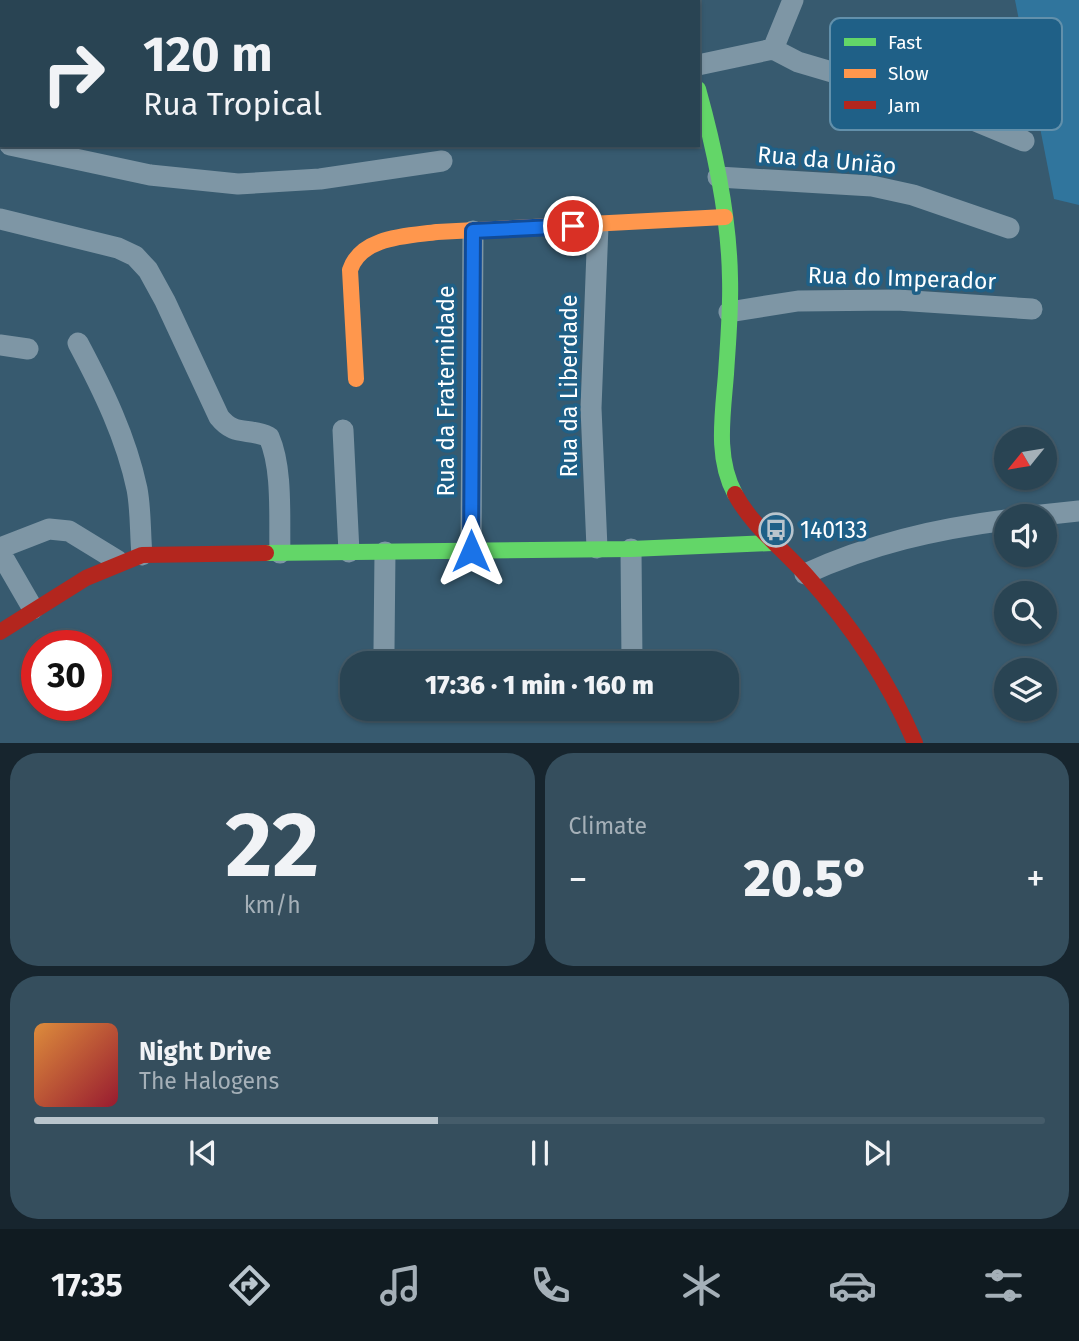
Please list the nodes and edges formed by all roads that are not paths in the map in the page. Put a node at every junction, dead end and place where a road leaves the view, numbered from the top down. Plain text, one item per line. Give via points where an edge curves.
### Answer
1 (793, 0) edge
2 (773, 49) junction
3 (700, 65) edge
4 (830, 71) edge
5 (700, 98) edge
6 (997, 130) edge
7 (1024, 141) dead end
8 (27, 147) edge
9 (70, 152) edge
10 (442, 161) dead end
11 (718, 177) junction
12 (724, 217) junction
13 (0, 219) edge
14 (598, 225) junction
15 (1009, 228) dead end
16 (473, 231) junction
17 (1032, 309) dead end
18 (729, 312) junction
19 (78, 343) dead end
20 (0, 345) edge
21 (29, 349) dead end
22 (356, 379) dead end
23 (343, 429) dead end
24 (1079, 511) edge
25 (1057, 513) edge
26 (994, 522) edge
27 (772, 542) junction
28 (597, 548) junction
29 (631, 549) junction
30 (0, 550) edge
31 (471, 551) junction
32 (349, 552) junction
33 (385, 552) junction
34 (280, 553) junction
35 (142, 555) junction
36 (118, 561) junction
37 (805, 574) junction
38 (33, 609) junction
39 (0, 632) edge
40 (384, 649) dead end
41 (632, 651) edge
42 (915, 743) edge

1 - 2 street
2 - 3 street
2 - 4 street
5 - 11 street
6 - 7 street
8 - 9 street
9 - 10 street via 150,175 238,184 320,179
11 - 12 street
11 - 15 street, Rua da União via 872,186
12 - 14 street
12 - 18 street
13 - 34 street via 118,248 135,256 148,270 219,417 228,428 269,437 277,472
14 - 16 street
14 - 28 street, Rua da Liberdade via 591,408
16 - 22 street via 414,236 357,254 349,284
16 - 31 street, Rua da Fraternidade
17 - 18 street, Rua do Imperador via 897,300 798,301
18 - 27 street via 722,467 749,517
19 - 35 street via 106,395 128,454 137,492
20 - 21 street
23 - 32 street
24 - 25 street
26 - 37 street via 943,528 866,548
27 - 29 street
27 - 37 street
28 - 29 street
28 - 31 street
29 - 41 street
30 - 36 street via 49,529 69,531
30 - 38 street
31 - 33 street
32 - 33 street
32 - 34 street
33 - 40 street
34 - 35 street
35 - 36 street
36 - 38 street
37 - 42 street via 872,659
38 - 39 street

